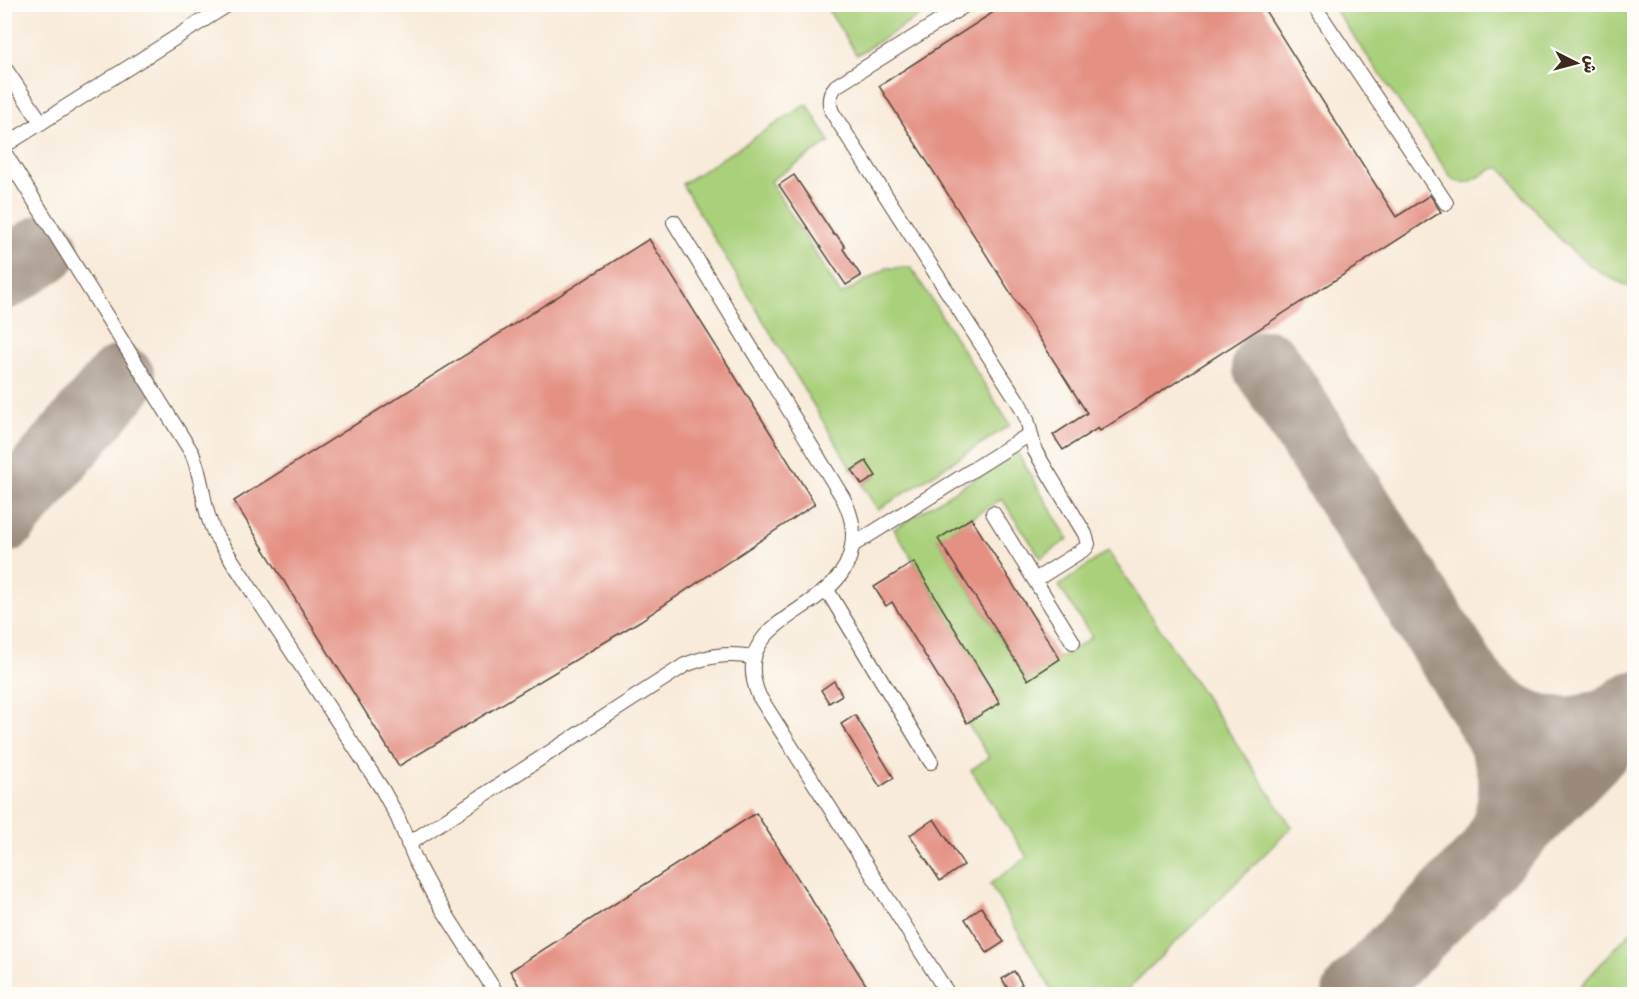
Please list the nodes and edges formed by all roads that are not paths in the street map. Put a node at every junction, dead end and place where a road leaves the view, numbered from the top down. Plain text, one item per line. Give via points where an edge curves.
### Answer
1 (229, 4) edge
2 (967, 4) edge
3 (1313, 4) edge
4 (4, 67) edge
5 (41, 122) junction
6 (4, 146) edge
7 (4, 152) edge
8 (1446, 203) dead end
9 (674, 222) dead end
10 (1030, 434) junction
11 (993, 513) dead end
12 (853, 544) junction
13 (1035, 580) junction
14 (827, 590) junction
15 (1074, 642) dead end
16 (753, 657) junction
17 (931, 762) dead end
18 (408, 844) junction
19 (497, 994) edge
20 (948, 994) edge

1 - 5 lane
2 - 10 lane via 836,86 829,105 1019,403
3 - 8 lane
4 - 5 lane
5 - 6 lane
7 - 18 lane via 192,453 216,536 382,789
9 - 12 lane via 843,498 853,524
10 - 12 lane
10 - 13 lane via 1035,451 1088,544
11 - 13 lane
12 - 14 lane via 846,567
13 - 15 lane
14 - 16 lane via 767,633
14 - 17 lane
16 - 18 lane via 719,655 685,666
16 - 20 lane via 754,684 759,696
18 - 19 lane via 433,894

